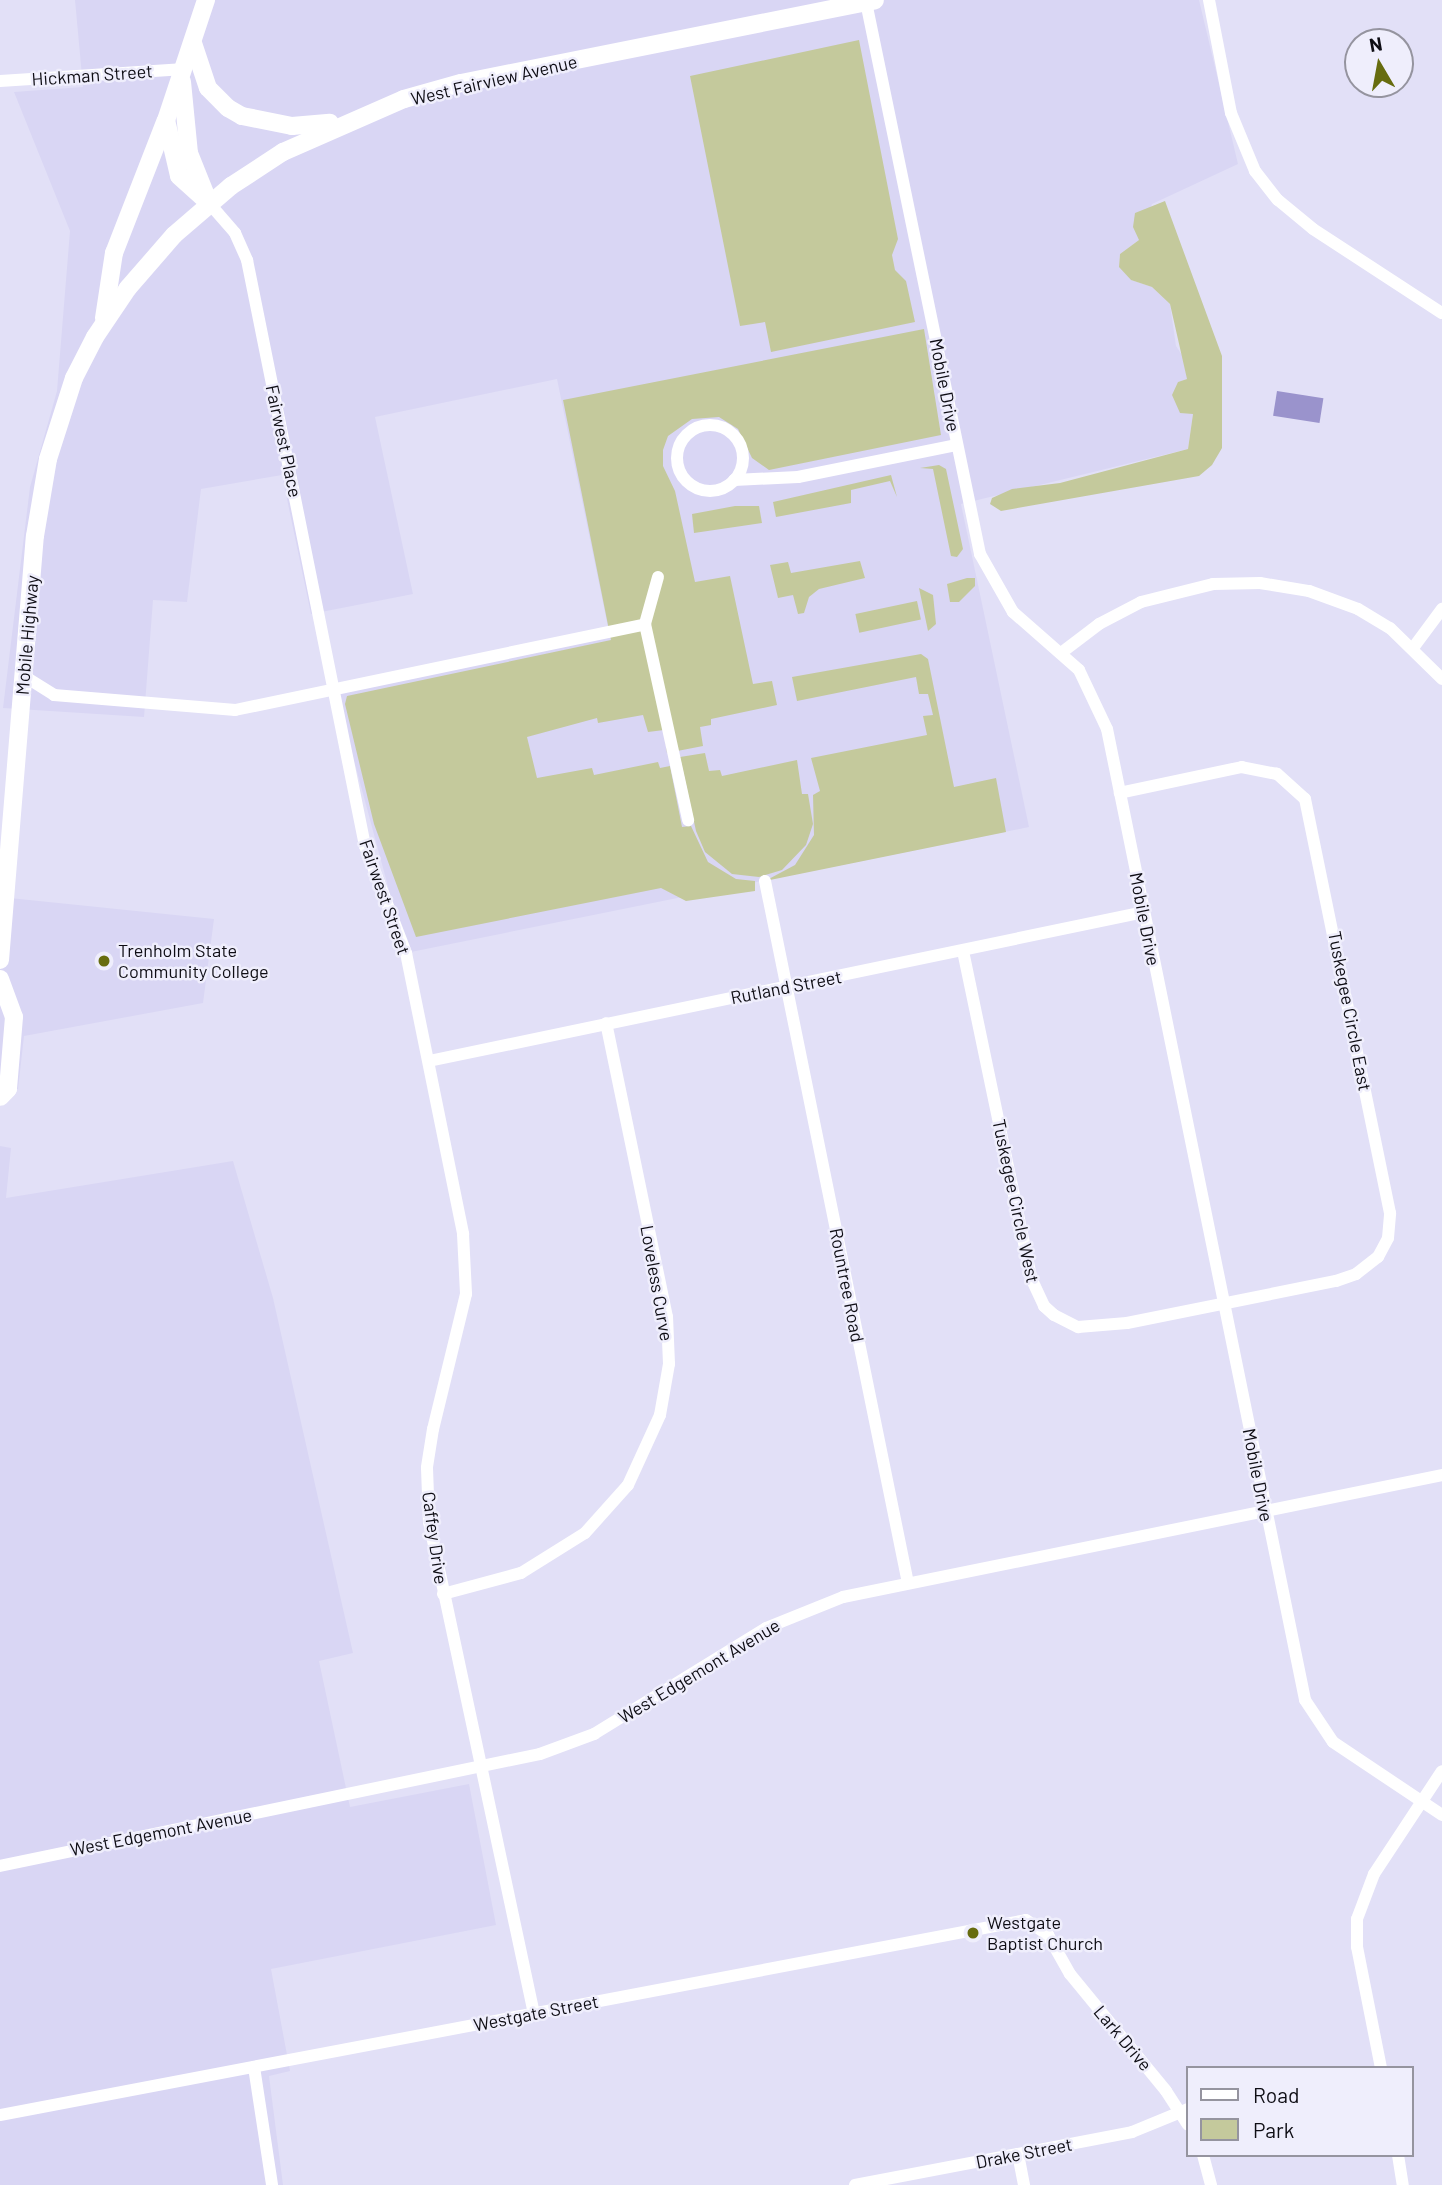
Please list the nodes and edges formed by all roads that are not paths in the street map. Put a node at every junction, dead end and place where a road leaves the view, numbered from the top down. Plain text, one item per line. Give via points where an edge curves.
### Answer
1 (205, 0) edge
2 (1209, 0) edge
3 (871, 1) edge
4 (192, 43) junction
5 (184, 73) junction
6 (0, 81) edge
7 (166, 120) junction
8 (344, 121) junction
9 (209, 203) junction
10 (1442, 313) edge
11 (104, 322) junction
12 (956, 445) junction
13 (734, 480) junction
14 (658, 577) dead end
15 (1442, 608) edge
16 (645, 624) junction
17 (1413, 648) junction
18 (1061, 653) junction
19 (24, 676) junction
20 (1442, 680) edge
21 (335, 690) junction
22 (1120, 793) junction
23 (688, 820) dead end
24 (765, 881) dead end
25 (1144, 912) junction
26 (963, 951) junction
27 (0, 960) edge
28 (0, 979) edge
29 (786, 987) junction
30 (606, 1023) junction
31 (429, 1061) junction
32 (0, 1097) edge
33 (1223, 1304) junction
34 (1442, 1475) edge
35 (1265, 1511) junction
36 (908, 1583) junction
37 (443, 1594) junction
38 (481, 1768) junction
39 (1442, 1771) edge
40 (1422, 1802) junction
41 (1442, 1815) edge
42 (0, 1866) edge
43 (1058, 1951) joint
44 (534, 2014) junction
45 (1381, 2066) edge
46 (254, 2067) junction
47 (1184, 2111) edge
48 (0, 2115) edge
49 (1017, 2154) junction
50 (1204, 2157) edge
51 (1398, 2157) edge
52 (272, 2185) edge
53 (855, 2185) edge
54 (1024, 2185) edge
55 (1211, 2185) edge
56 (1403, 2185) edge

1 - 4 main road
2 - 10 street via 1231,113 1255,171 1278,200 1313,229
3 - 8 main road, West Fairview Avenue via 461,83
3 - 12 street, Mobile Drive
4 - 5 main road
4 - 8 main road via 208,88 242,116 292,126
5 - 6 street, Hickman Street
5 - 7 main road
5 - 9 main road via 189,153
7 - 9 main road via 179,176
7 - 11 main road via 114,253
8 - 9 main road, West Fairview Avenue via 283,152
9 - 11 main road, West Fairview Avenue via 174,234
9 - 21 street, Fairwest Place via 235,233 247,260
11 - 19 main road, Mobile Highway via 74,378 48,459 35,536
12 - 13 street via 798,477
12 - 18 street, Mobile Drive via 974,534 988,574 1013,612
13 - 13 street via 709,491 684,479 678,467 681,440 704,425 730,431 743,455
14 - 16 street
15 - 17 street
16 - 21 street
16 - 23 street
17 - 18 street via 1380,621 1335,599 1285,586 1238,582 1191,587 1141,602 1099,624
17 - 20 street
18 - 22 street, Mobile Drive via 1079,670 1099,705
19 - 21 street via 54,695 227,711
19 - 27 main road, Mobile Highway
21 - 31 street, Fairwest Street via 365,846 407,953
22 - 25 street, Mobile Drive
22 - 33 street, Tuskegee Circle East via 1220,771 1267,769 1296,787 1314,828 1387,1194 1388,1238 1378,1257 1351,1276
24 - 29 street, Rountree Road
25 - 26 street, Rutland Street
25 - 33 street, Mobile Drive
26 - 29 street, Rutland Street
26 - 33 street, Tuskegee Circle West via 1032,1280 1044,1306 1066,1323 1092,1328
28 - 32 main road via 14,1017 8,1089
29 - 30 street, Rutland Street
29 - 36 street, Rountree Road
30 - 31 street, Rutland Street
30 - 37 street, Loveless Curve via 667,1317 669,1364 660,1415 628,1485 585,1533 521,1573
31 - 37 street, Caffey Drive via 467,1269 463,1318 427,1468 429,1522
33 - 35 street, Mobile Drive
34 - 35 street, West Edgemont Avenue
35 - 36 street, West Edgemont Avenue
35 - 40 street, Mobile Drive via 1301,1687 1311,1713 1333,1742
36 - 38 street, West Edgemont Avenue via 843,1597 789,1617 594,1734 540,1754
37 - 38 street, Caffey Drive
38 - 42 street, West Edgemont Avenue
38 - 44 street, Caffey Drive
39 - 40 street
40 - 41 street, Mobile Drive
40 - 45 street via 1366,1889 1357,1919 1357,1947
43 - 44 street, Westgate Street via 1043,1929 1026,1920
43 - 47 street, Lark Drive via 1070,1974
44 - 46 street, Westgate Street
46 - 48 street, Westgate Street
46 - 52 street
47 - 49 street, Drake Street via 1132,2132
49 - 53 street, Drake Street
49 - 54 street
50 - 55 street
51 - 56 street

